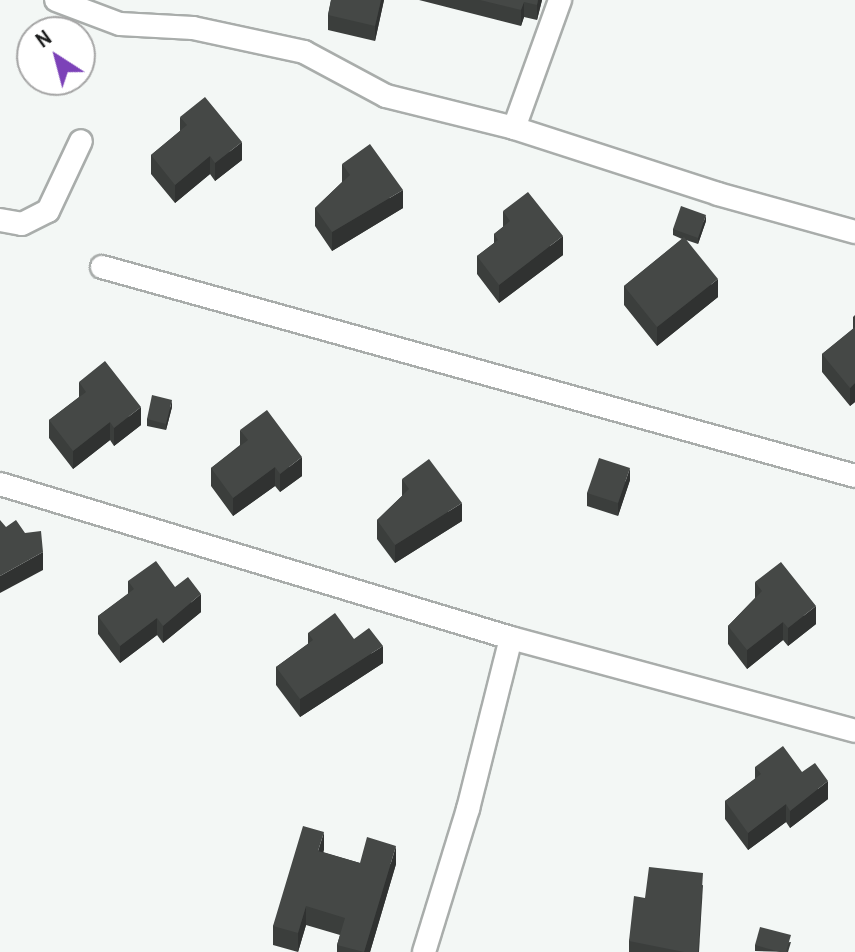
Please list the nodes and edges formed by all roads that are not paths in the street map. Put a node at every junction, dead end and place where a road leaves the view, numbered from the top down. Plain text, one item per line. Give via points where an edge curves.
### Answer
1 (56, 0) edge
2 (560, 0) edge
3 (514, 128) junction
4 (81, 141) dead end
5 (0, 220) edge
6 (855, 232) edge
7 (102, 267) dead end
8 (855, 476) edge
9 (0, 484) edge
10 (511, 638) junction
11 (855, 731) edge
12 (424, 952) edge

1 - 3 street via 120,24 193,28 304,52 386,96
2 - 3 street
3 - 6 street
4 - 5 street via 48,211 22,224
7 - 8 street
9 - 10 street
10 - 11 street
10 - 12 street

